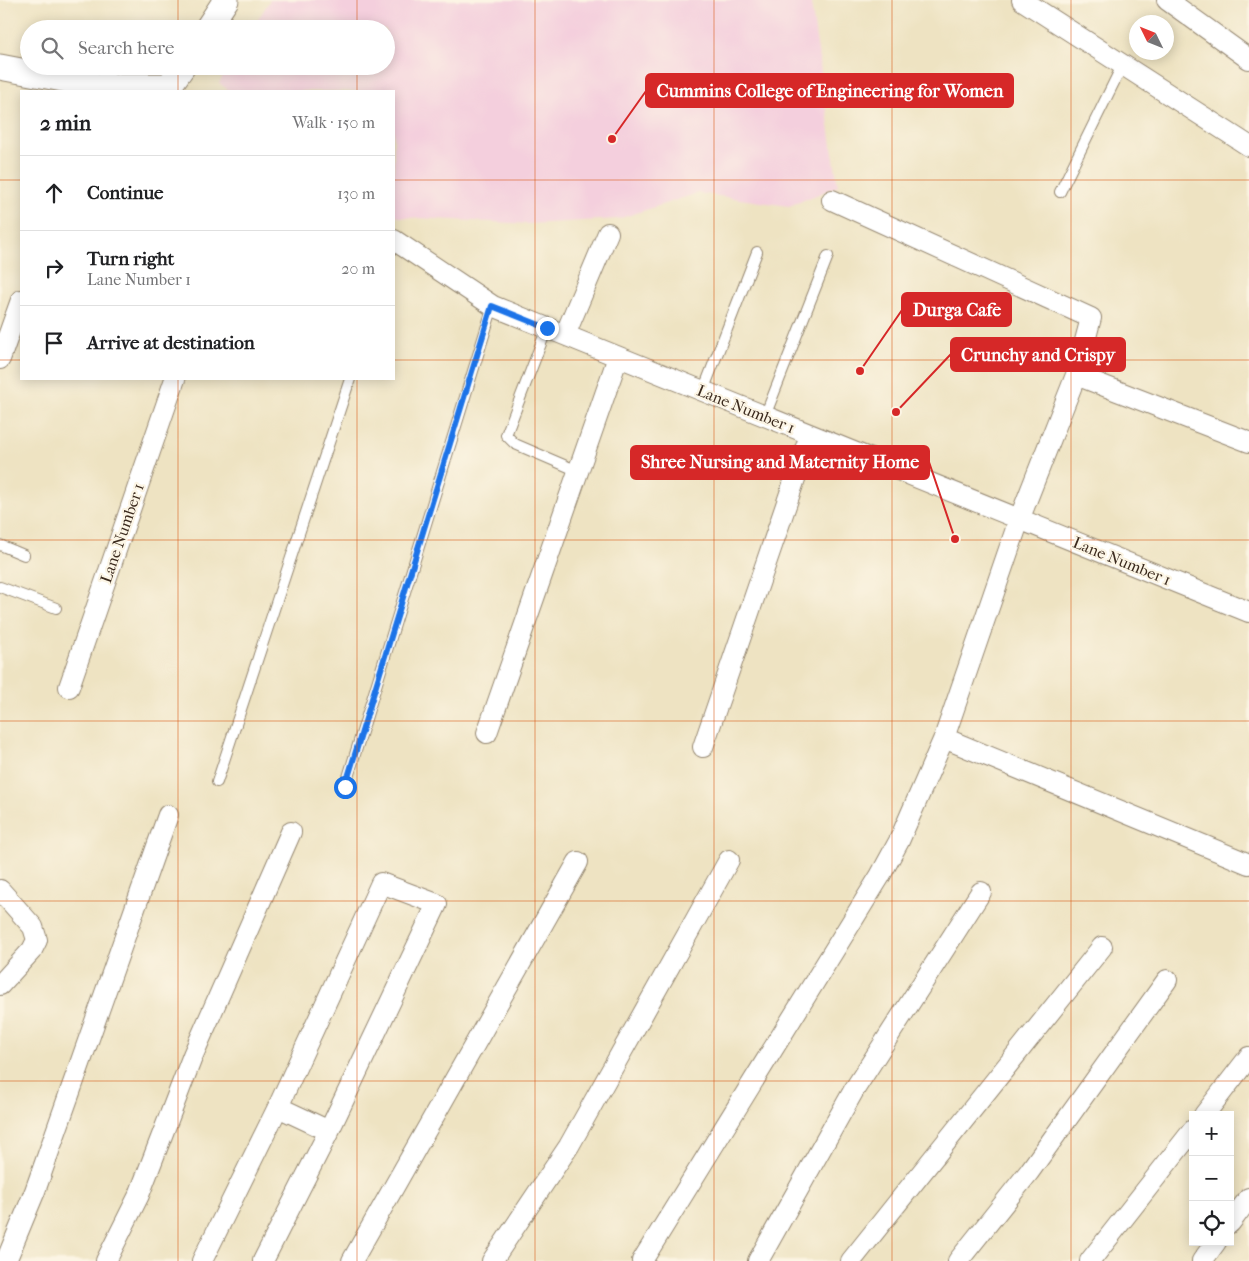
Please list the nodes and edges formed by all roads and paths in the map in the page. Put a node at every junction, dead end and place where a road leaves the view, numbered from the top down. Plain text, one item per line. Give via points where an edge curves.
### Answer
1 (226, 0) edge
2 (1022, 0) edge
3 (1167, 0) edge
4 (213, 20) edge
5 (1249, 59) edge
6 (1123, 64) junction
7 (0, 67) edge
8 (20, 71) edge
9 (36, 75) edge
10 (177, 81) edge
11 (98, 89) edge
12 (1249, 146) edge
13 (1060, 192) dead end
14 (832, 200) dead end
15 (608, 233) dead end
16 (395, 244) edge
17 (757, 252) dead end
18 (828, 256) dead end
19 (20, 303) edge
20 (492, 306) junction
21 (556, 332) junction
22 (618, 357) junction
23 (0, 359) edge
24 (1076, 375) junction
25 (175, 380) edge
26 (350, 380) edge
27 (703, 391) junction
28 (764, 416) junction
29 (810, 435) junction
30 (1249, 442) edge
31 (578, 471) junction
32 (1020, 520) junction
33 (0, 545) edge
34 (24, 555) dead end
35 (0, 587) edge
36 (56, 608) dead end
37 (1249, 612) edge
38 (69, 688) dead end
39 (487, 732) dead end
40 (944, 738) junction
41 (703, 747) dead end
42 (218, 782) dead end
43 (345, 787) dead end
44 (168, 815) dead end
45 (291, 832) dead end
46 (728, 860) dead end
47 (578, 862) dead end
48 (1249, 864) edge
49 (0, 890) edge
50 (981, 892) dead end
51 (1102, 947) dead end
52 (1167, 980) dead end
53 (0, 985) edge
54 (1249, 1058) edge
55 (278, 1107) junction
56 (1207, 1111) edge
57 (329, 1131) junction
58 (1189, 1135) edge
59 (1249, 1198) edge
60 (1234, 1218) edge
61 (1213, 1246) edge
62 (6, 1261) edge
63 (106, 1261) edge
64 (202, 1261) edge
65 (263, 1261) edge
66 (352, 1261) edge
67 (492, 1261) edge
68 (642, 1261) edge
69 (758, 1261) edge
70 (850, 1261) edge
71 (958, 1261) edge
72 (1090, 1261) edge
73 (1202, 1261) edge

1 - 4 street
2 - 6 street
3 - 5 street
6 - 12 street
6 - 13 lane
7 - 8 street
9 - 11 street
10 - 11 street
14 - 24 street via 1091,318
15 - 21 street
16 - 20 street, Lane Number 1
17 - 27 lane
18 - 28 lane
19 - 23 street
20 - 21 street, Lane Number 1
20 - 43 lane
21 - 22 street, Lane Number 1
21 - 31 lane via 506,435 515,444
22 - 27 street, Lane Number 1
22 - 31 street
24 - 30 street
24 - 32 street
25 - 38 street, Lane Number 1
26 - 42 lane
27 - 28 street, Lane Number 1
28 - 29 street, Lane Number 1
29 - 32 street, Lane Number 1
29 - 41 street
31 - 39 street
32 - 37 street, Lane Number 1
32 - 40 street
33 - 34 lane
35 - 36 lane
40 - 48 street
40 - 68 street via 900,842
44 - 62 street via 35,1191
45 - 63 street via 194,1055 139,1195
46 - 67 street via 569,1146
47 - 66 street
49 - 53 street via 32,927 36,940 32,950
50 - 69 street via 854,1090
51 - 70 street
52 - 71 street via 1029,1172
54 - 56 street
55 - 57 street
55 - 57 street via 381,883 437,904
55 - 64 street
57 - 65 street
58 - 72 street
59 - 60 street
61 - 73 street

